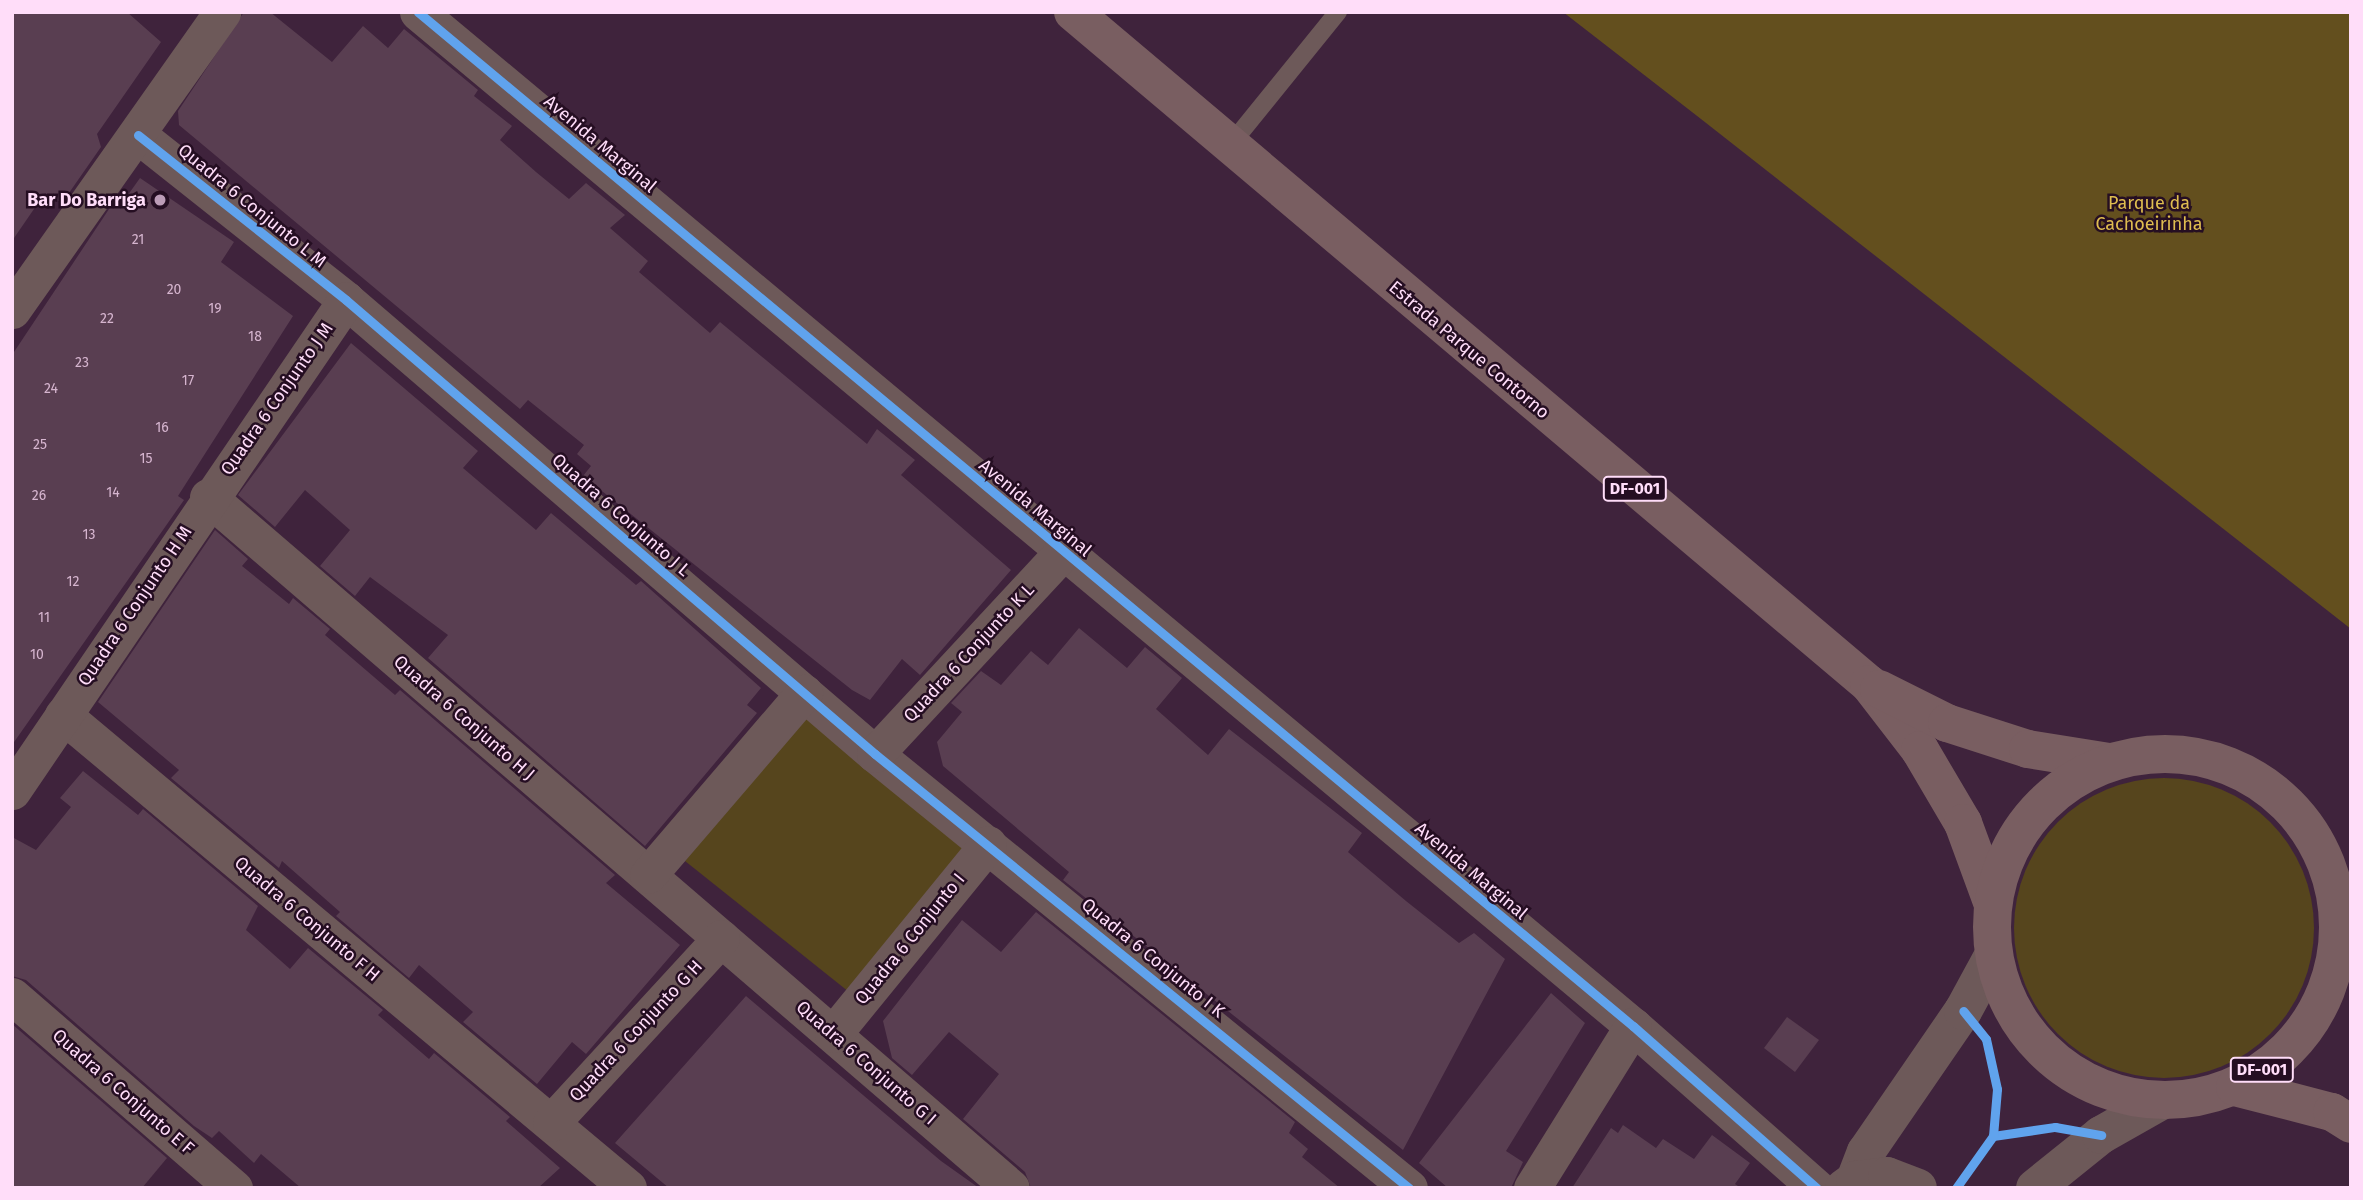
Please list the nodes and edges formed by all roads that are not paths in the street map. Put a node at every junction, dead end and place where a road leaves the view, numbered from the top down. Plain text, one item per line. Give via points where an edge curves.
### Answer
1 (222, 12) edge
2 (418, 12) edge
3 (1073, 12) edge
4 (1338, 12) edge
5 (138, 135) junction
6 (1231, 145) junction
7 (346, 300) junction
8 (12, 310) edge
9 (208, 497) junction
10 (1063, 552) junction
11 (1870, 684) junction
12 (804, 694) junction
13 (63, 715) junction
14 (875, 754) junction
15 (2109, 762) junction
16 (12, 791) edge
17 (988, 844) junction
18 (648, 875) junction
19 (1992, 902) junction
20 (721, 938) junction
21 (2339, 942) junction
22 (1993, 956) junction
23 (2351, 977) edge
24 (12, 996) edge
25 (1633, 1026) junction
26 (833, 1034) junction
27 (2235, 1087) junction
28 (2159, 1102) junction
29 (551, 1123) junction
30 (2351, 1124) edge
31 (1849, 1184) edge
32 (234, 1188) edge
33 (628, 1188) edge
34 (1011, 1188) edge
35 (1409, 1188) edge
36 (1532, 1188) edge
37 (1817, 1188) edge
38 (1918, 1188) edge
39 (2035, 1188) edge

1 - 5 street
2 - 10 street, Avenida Marginal
3 - 6 main road, Estrada Parque Contorno / DF-001
4 - 6 lane
5 - 7 street, Quadra 6 Conjunto L M
5 - 8 street
6 - 11 main road, Estrada Parque Contorno / DF-001
7 - 9 street, Quadra 6 Conjunto J M
7 - 12 street, Quadra 6 Conjunto J L
9 - 13 street, Quadra 6 Conjunto H M
9 - 18 street, Quadra 6 Conjunto H J
10 - 14 street, Quadra 6 Conjunto K L
10 - 25 street, Avenida Marginal
11 - 15 main road, Estrada Parque Contorno / DF-001 via 1947,723 2028,749
11 - 19 main road, Estrada Parque Contorno / DF-001 via 1920,750 1963,822
12 - 14 street, Quadra 6 Conjunto J L
12 - 18 street
13 - 16 street, Quadra 6 Conjunto H M
13 - 29 street, Quadra 6 Conjunto F H
14 - 17 street, Quadra 6 Conjunto I K
15 - 19 main road, DF-001 via 2066,784 2031,815 2006,856
15 - 21 main road, DF-001 via 2165,753 2211,760 2272,789 2311,831 2333,884
17 - 26 street, Quadra 6 Conjunto I
17 - 35 street, Quadra 6 Conjunto I K
18 - 20 street, Quadra 6 Conjunto H J
19 - 22 main road, DF-001
20 - 26 street, Quadra 6 Conjunto G I
20 - 29 street, Quadra 6 Conjunto G H
21 - 23 main road, DF-001
21 - 27 main road, DF-001 via 2328,987 2307,1028 2274,1062
22 - 28 main road, DF-001 via 2012,1013 2049,1059 2100,1090
22 - 31 street via 1963,1011
24 - 32 street, Quadra 6 Conjunto E F
25 - 36 street
25 - 37 street, Avenida Marginal
26 - 34 street, Quadra 6 Conjunto G I
27 - 28 main road, DF-001
27 - 30 main road, DF-001 via 2332,1112
28 - 39 street via 2101,1135
29 - 33 street, Quadra 6 Conjunto F H
31 - 38 street via 1887,1175

